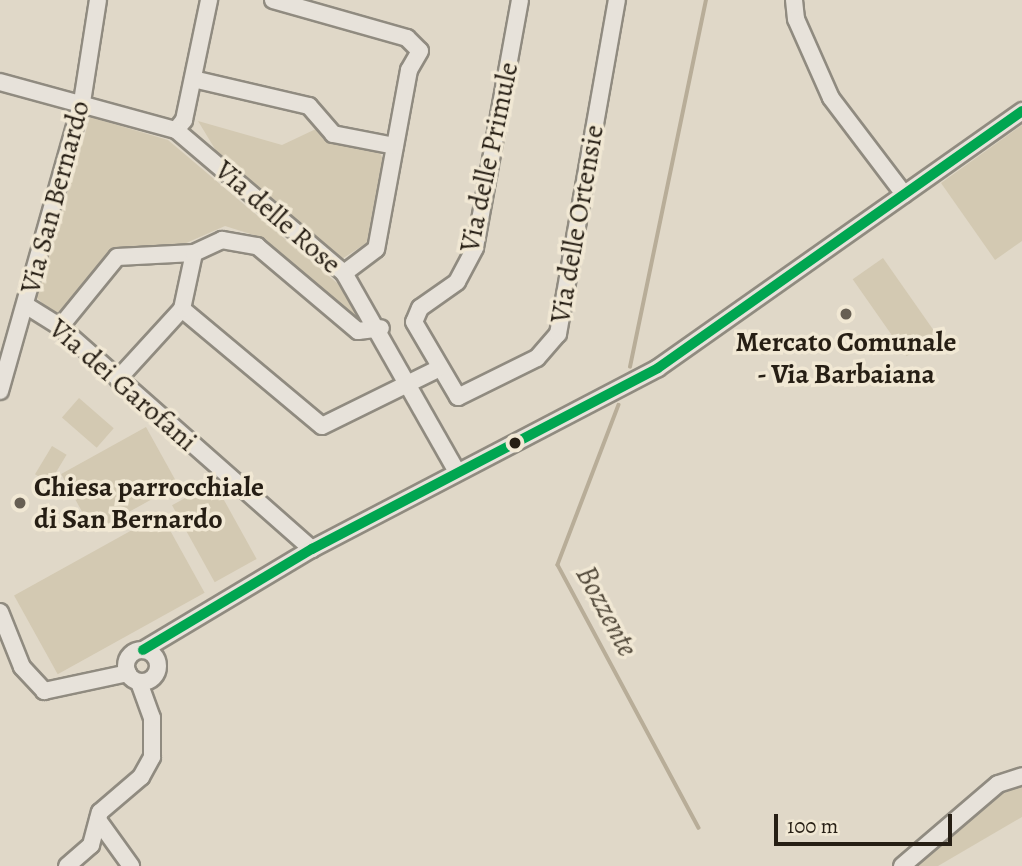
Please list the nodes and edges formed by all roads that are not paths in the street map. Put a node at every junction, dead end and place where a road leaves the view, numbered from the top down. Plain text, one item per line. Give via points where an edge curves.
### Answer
1 (98, 0) edge
2 (209, 0) edge
3 (273, 0) edge
4 (520, 0) edge
5 (617, 0) edge
6 (794, 0) edge
7 (192, 79) junction
8 (0, 82) edge
9 (82, 102) junction
10 (1022, 111) edge
11 (176, 130) junction
12 (395, 146) junction
13 (904, 194) junction
14 (194, 253) junction
15 (344, 273) junction
16 (27, 306) junction
17 (182, 309) junction
18 (60, 327) junction
19 (381, 328) junction
20 (438, 369) junction
21 (118, 379) junction
22 (410, 384) junction
23 (0, 391) edge
24 (457, 472) junction
25 (312, 549) junction
26 (0, 612) edge
27 (178, 630) junction
28 (143, 650) junction
29 (144, 674) junction
30 (1022, 776) edge
31 (98, 820) junction
32 (110, 841) junction
33 (92, 845) junction
34 (68, 866) edge
35 (131, 866) edge
36 (902, 866) edge

1 - 9 street, Via San Bernardo
2 - 7 street
3 - 12 street via 407,37 420,51
4 - 20 street, Via delle Primule via 475,248 457,282 416,315
5 - 20 street, Via delle Ortensie via 558,334 537,358 468,397 451,393
6 - 13 street via 796,19 831,98
7 - 11 street
7 - 12 street via 310,106 333,134
8 - 9 street, Via delle Rose
9 - 11 street, Via delle Rose
9 - 16 street, Via San Bernardo
10 - 13 street
11 - 15 street, Via delle Rose
12 - 15 street via 376,249
13 - 24 street via 626,384
14 - 17 street
14 - 18 street via 117,257
14 - 19 street via 222,240 257,246 358,331
15 - 19 street, Via delle Rose
16 - 18 street, Via dei Garofani
16 - 23 street, Via San Bernardo
17 - 21 street
17 - 22 street via 322,426
18 - 21 street, Via dei Garofani
19 - 22 street, Via delle Rose
20 - 22 street
21 - 25 street, Via dei Garofani
22 - 24 street, Via delle Rose
24 - 25 street
25 - 27 street
26 - 29 street via 22,667 44,691
27 - 28 street
27 - 29 street
28 - 29 street
28 - 29 street via 128,657
29 - 31 street via 155,743 148,768
30 - 36 street via 998,784
31 - 32 street
31 - 33 street
32 - 33 street
32 - 35 street
33 - 34 street

